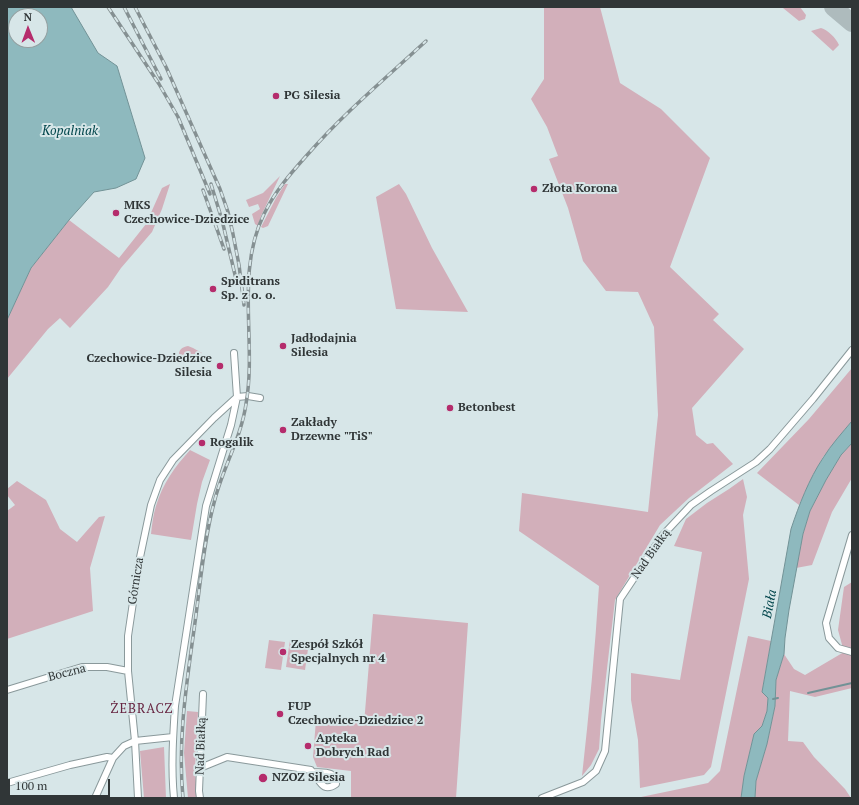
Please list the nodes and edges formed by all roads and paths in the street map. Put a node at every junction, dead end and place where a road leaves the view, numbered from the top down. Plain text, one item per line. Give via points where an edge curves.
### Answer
1 (852, 350) edge
2 (234, 353) dead end
3 (236, 397) junction
4 (260, 398) dead end
5 (852, 535) edge
6 (852, 652) edge
7 (128, 671) junction
8 (7, 690) edge
9 (203, 694) dead end
10 (173, 737) junction
11 (135, 741) junction
12 (113, 758) junction
13 (200, 768) junction
14 (312, 772) dead end
15 (7, 783) edge
16 (95, 798) edge
17 (138, 798) edge
18 (174, 798) edge
19 (200, 798) edge
20 (542, 798) edge

1 - 20 street, Nad Białką via 770,449 756,462 691,505 662,536 620,599 605,751 596,771 583,782
2 - 3 street
3 - 4 street
3 - 7 street, Górnicza via 172,460 160,480 151,505 139,562 128,636
3 - 10 street via 206,506 175,706
5 - 6 street via 826,623 829,638 838,648
7 - 8 street, Boczna via 82,668
7 - 11 street, Górnicza
9 - 13 street, Nad Białką
10 - 11 street
10 - 18 street
11 - 12 street via 124,746
11 - 17 street, Górnicza
12 - 15 street via 70,765
12 - 16 street
13 - 14 street via 227,756
13 - 19 street, Nad Białką

